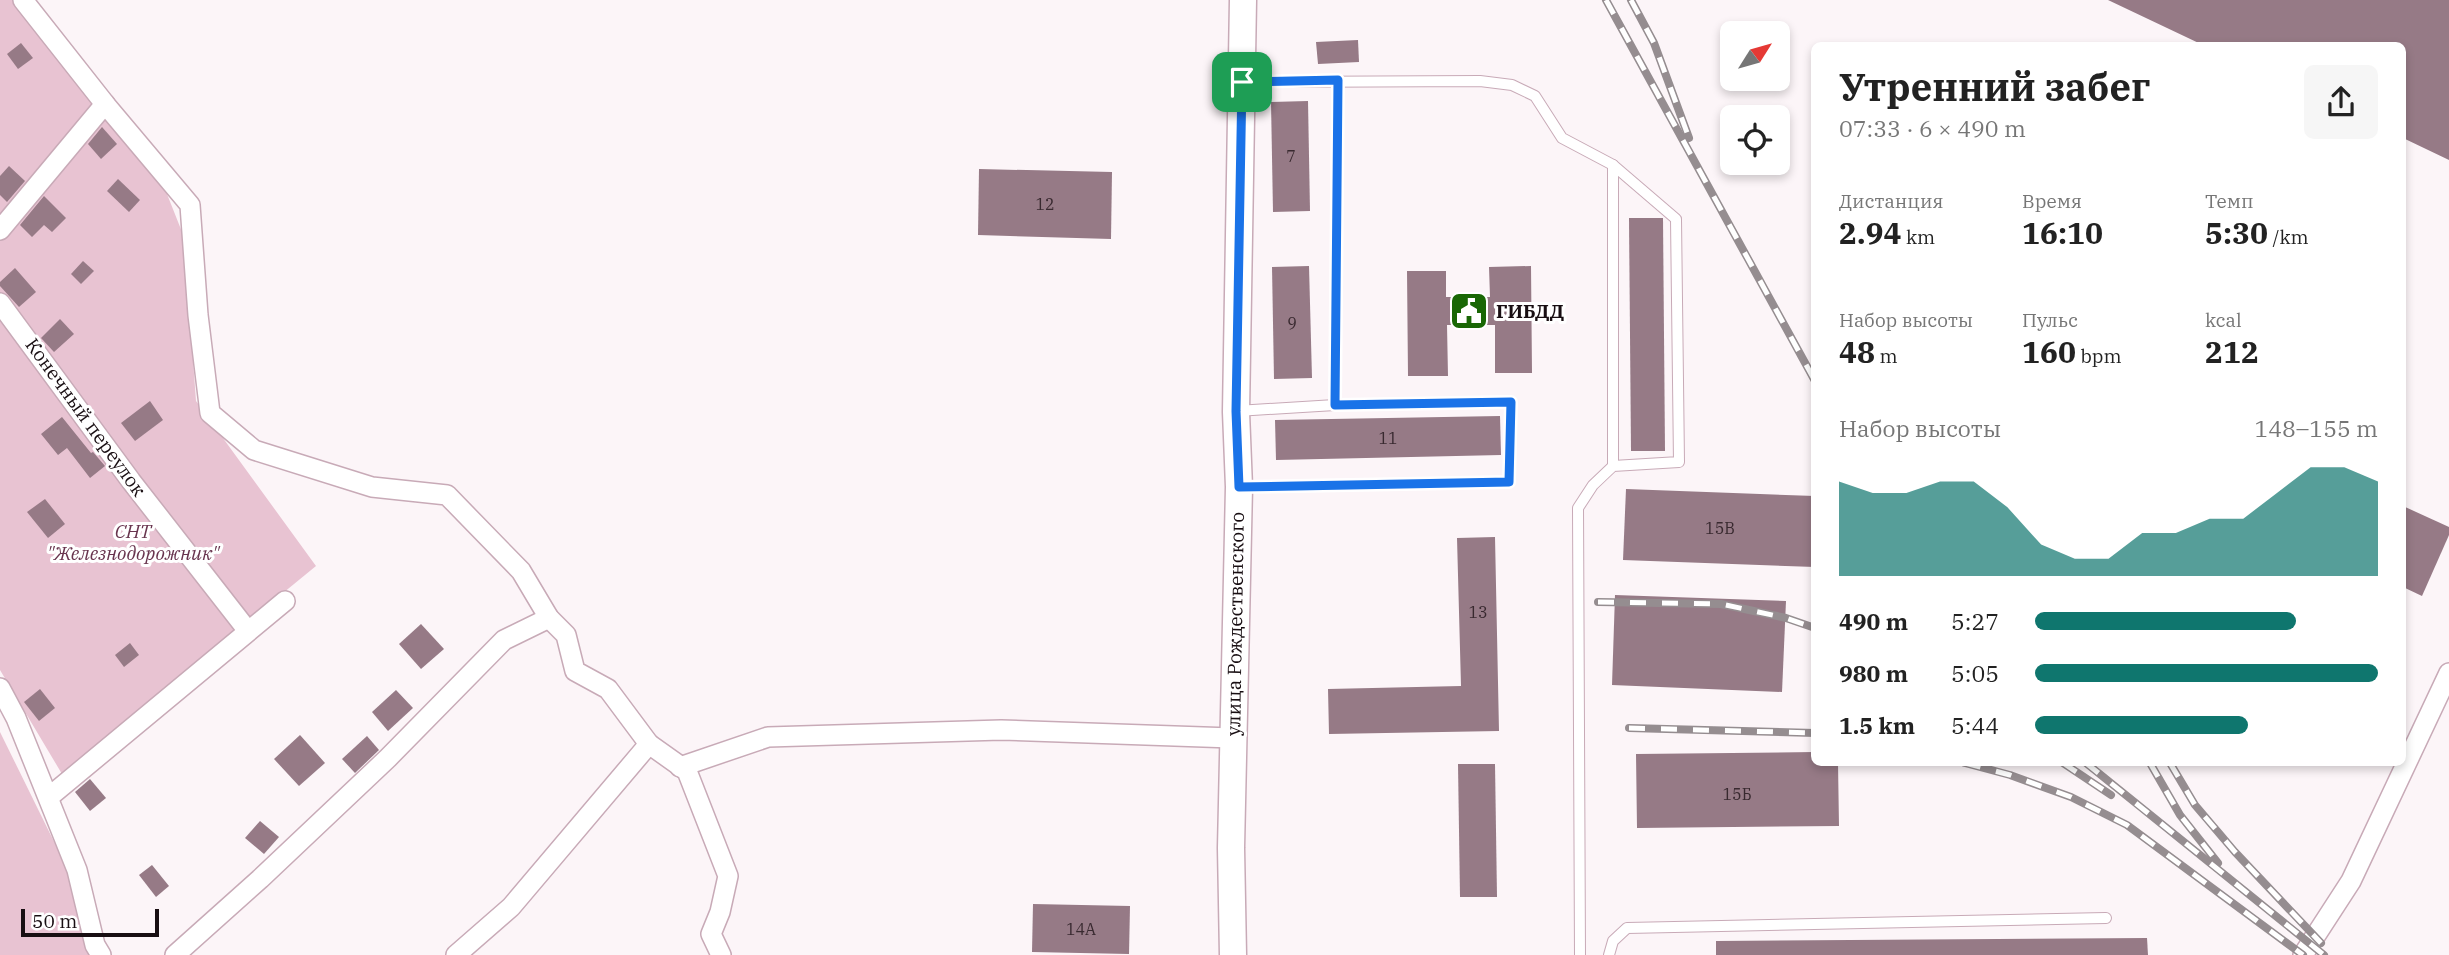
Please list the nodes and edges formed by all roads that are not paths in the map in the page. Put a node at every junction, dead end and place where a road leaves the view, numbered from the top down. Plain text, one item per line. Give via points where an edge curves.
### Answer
1 (23, 0) edge
2 (1243, 0) edge
3 (1338, 80) junction
4 (1242, 82) junction
5 (105, 104) junction
6 (1614, 165) junction
7 (0, 230) edge
8 (0, 303) edge
9 (1335, 405) junction
10 (1236, 411) junction
11 (1613, 466) junction
12 (1239, 487) junction
13 (285, 601) dead end
14 (550, 618) junction
15 (248, 631) junction
16 (2449, 673) edge
17 (0, 688) edge
18 (1233, 738) junction
19 (649, 744) junction
20 (2406, 764) edge
21 (680, 766) junction
22 (2405, 766) edge
23 (49, 797) junction
24 (2106, 918) dead end
25 (101, 955) edge
26 (175, 955) edge
27 (456, 955) edge
28 (721, 955) edge
29 (1233, 955) edge
30 (1580, 955) edge
31 (1609, 955) edge
32 (2303, 955) edge

1 - 5 street
2 - 4 main road, улица Рождественского
3 - 4 lane
3 - 6 lane via 1512,85 1535,96 1562,138
3 - 9 lane
4 - 10 main road, улица Рождественского
5 - 7 street
5 - 14 street via 190,205 210,413 254,450 372,486 446,495 521,571
6 - 11 lane
6 - 11 lane via 1676,219 1679,462
8 - 15 street, Конечный переулок
9 - 10 lane
9 - 12 lane via 1511,402 1509,482
10 - 12 main road, улица Рождественского
11 - 30 lane via 1578,508
12 - 18 main road, улица Рождественского
13 - 15 street
14 - 19 street via 566,635 575,671 608,689
14 - 26 street via 504,639 388,758
15 - 23 street
16 - 20 street
17 - 23 street
18 - 21 street via 1001,730 768,737
18 - 29 main road, улица Рождественского
19 - 21 street
19 - 27 street via 511,907
21 - 28 street via 687,771 728,876 710,934
22 - 32 street via 2351,881
23 - 25 street via 77,870
24 - 31 lane via 1627,928 1614,941

